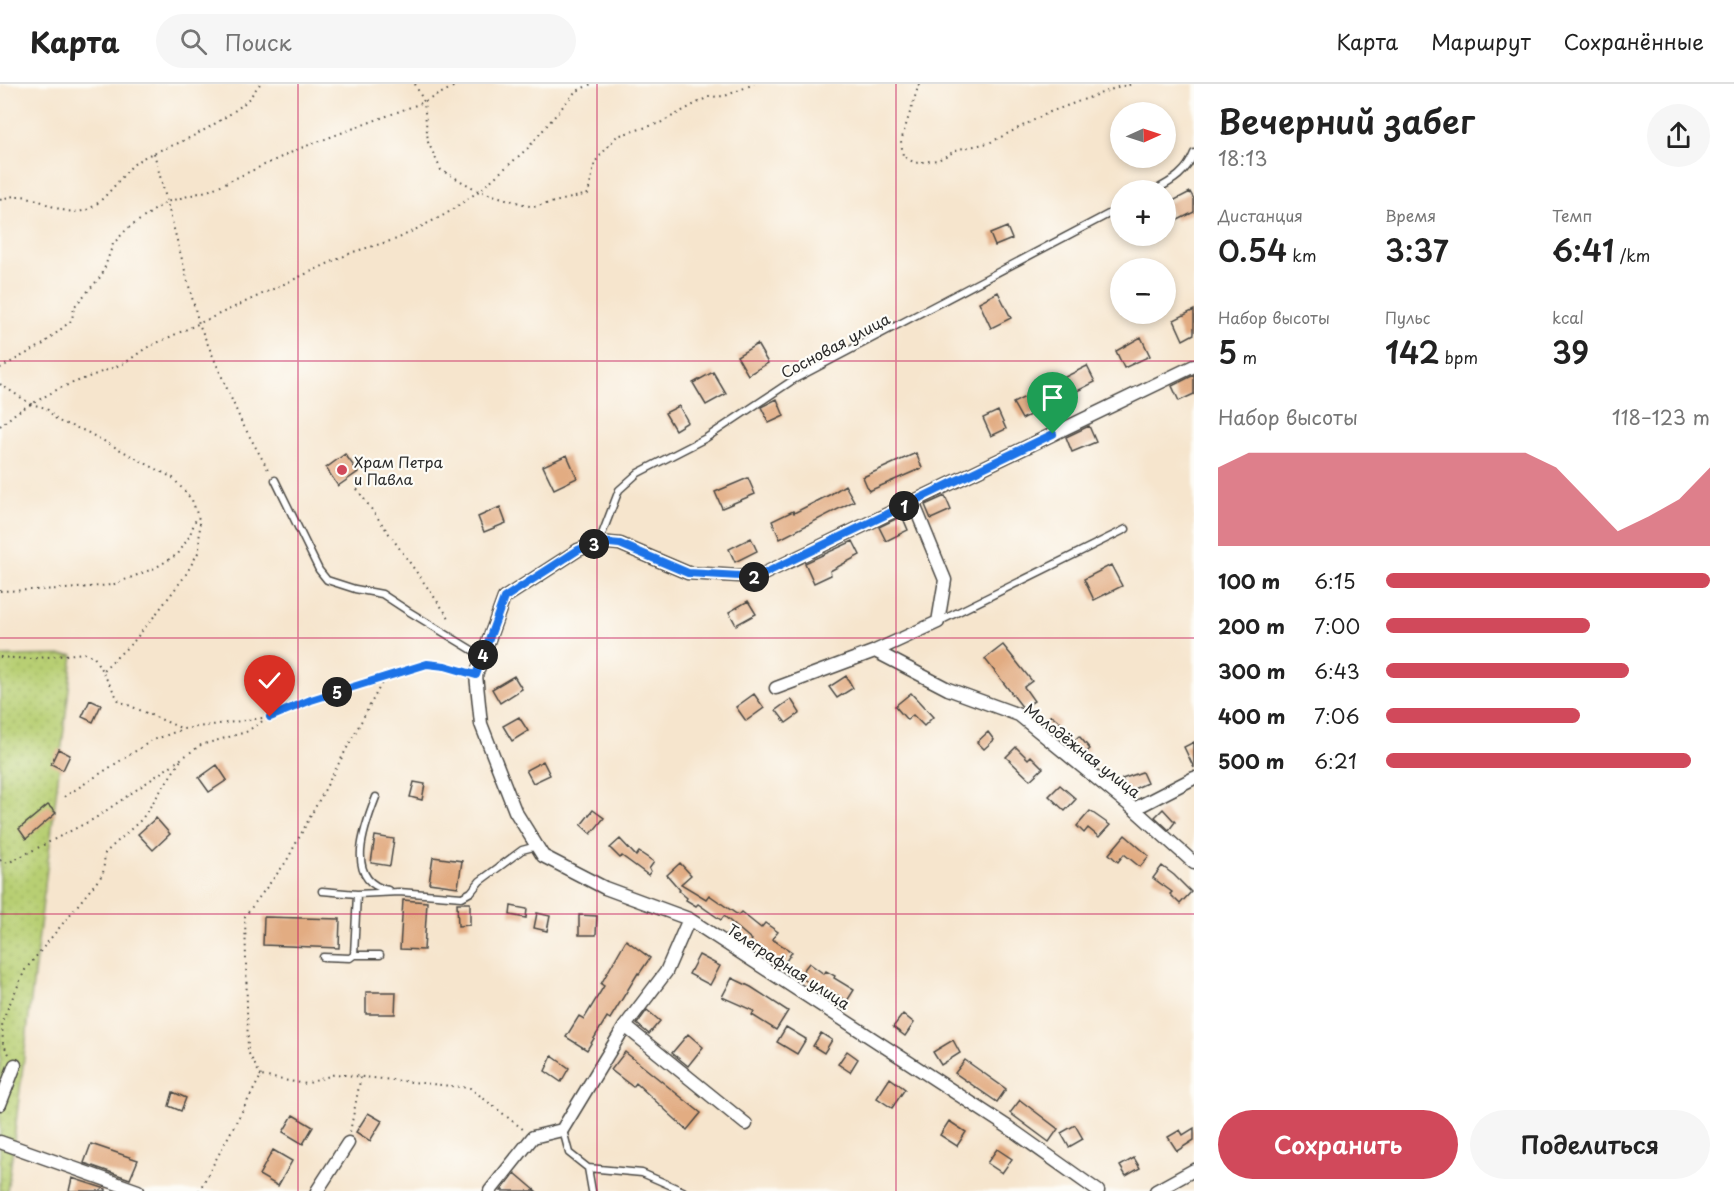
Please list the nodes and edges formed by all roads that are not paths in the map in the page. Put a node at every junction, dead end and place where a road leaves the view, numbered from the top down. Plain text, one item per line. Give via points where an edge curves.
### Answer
1 (1194, 153) edge
2 (1174, 180) edge
3 (1110, 213) edge
4 (1194, 366) edge
5 (275, 480) road end
6 (912, 502) junction
7 (1126, 529) dead end
8 (599, 542) junction
9 (938, 622) junction
10 (875, 651) junction
11 (483, 656) junction
12 (776, 688) dead end
13 (1194, 778) edge
14 (376, 796) dead end
15 (1134, 809) junction
16 (537, 846) junction
17 (1194, 863) edge
18 (322, 891) dead end
19 (399, 892) junction
20 (357, 894) junction
21 (689, 919) junction
22 (354, 955) junction
23 (380, 955) dead end
24 (323, 957) dead end
25 (625, 1026) junction
26 (15, 1065) road end
27 (0, 1104) edge
28 (746, 1124) dead end
29 (562, 1130) junction
30 (0, 1142) edge
31 (348, 1143) road end
32 (588, 1168) junction
33 (1194, 1170) edge
34 (1173, 1181) junction
35 (138, 1191) edge
36 (317, 1191) edge
37 (490, 1191) edge
38 (592, 1191) edge
39 (683, 1191) edge
40 (1098, 1191) edge
41 (1156, 1191) edge
42 (1184, 1191) edge

1 - 2 lane
3 - 8 lane, Сосновая улица via 793,380 706,438 638,473 619,490
4 - 6 street
5 - 11 lane via 327,580 382,594
6 - 8 street via 757,577 688,573 620,544
6 - 9 street via 945,580
7 - 9 lane
8 - 11 street via 578,550 504,598
9 - 10 street
10 - 12 street
10 - 15 street, Молодёжная улица via 948,689 1019,715
11 - 16 street, Телеграфная улица via 476,675 481,724 515,811
13 - 15 street
14 - 19 lane via 366,822 361,865 377,888
15 - 17 street, Молодёжная улица
16 - 19 lane via 522,850 462,897
16 - 21 street, Телеграфная улица via 543,856 605,888
18 - 20 lane
19 - 20 lane
20 - 22 lane
21 - 25 street via 666,972
21 - 40 street, Телеграфная улица via 1008,1127
22 - 23 lane
22 - 24 lane
25 - 28 street
25 - 29 street
26 - 27 street
29 - 32 lane via 569,1153
29 - 37 street via 533,1137
30 - 35 street
31 - 36 street
32 - 38 lane
32 - 39 lane via 642,1173
33 - 34 street
34 - 41 street
34 - 42 street

